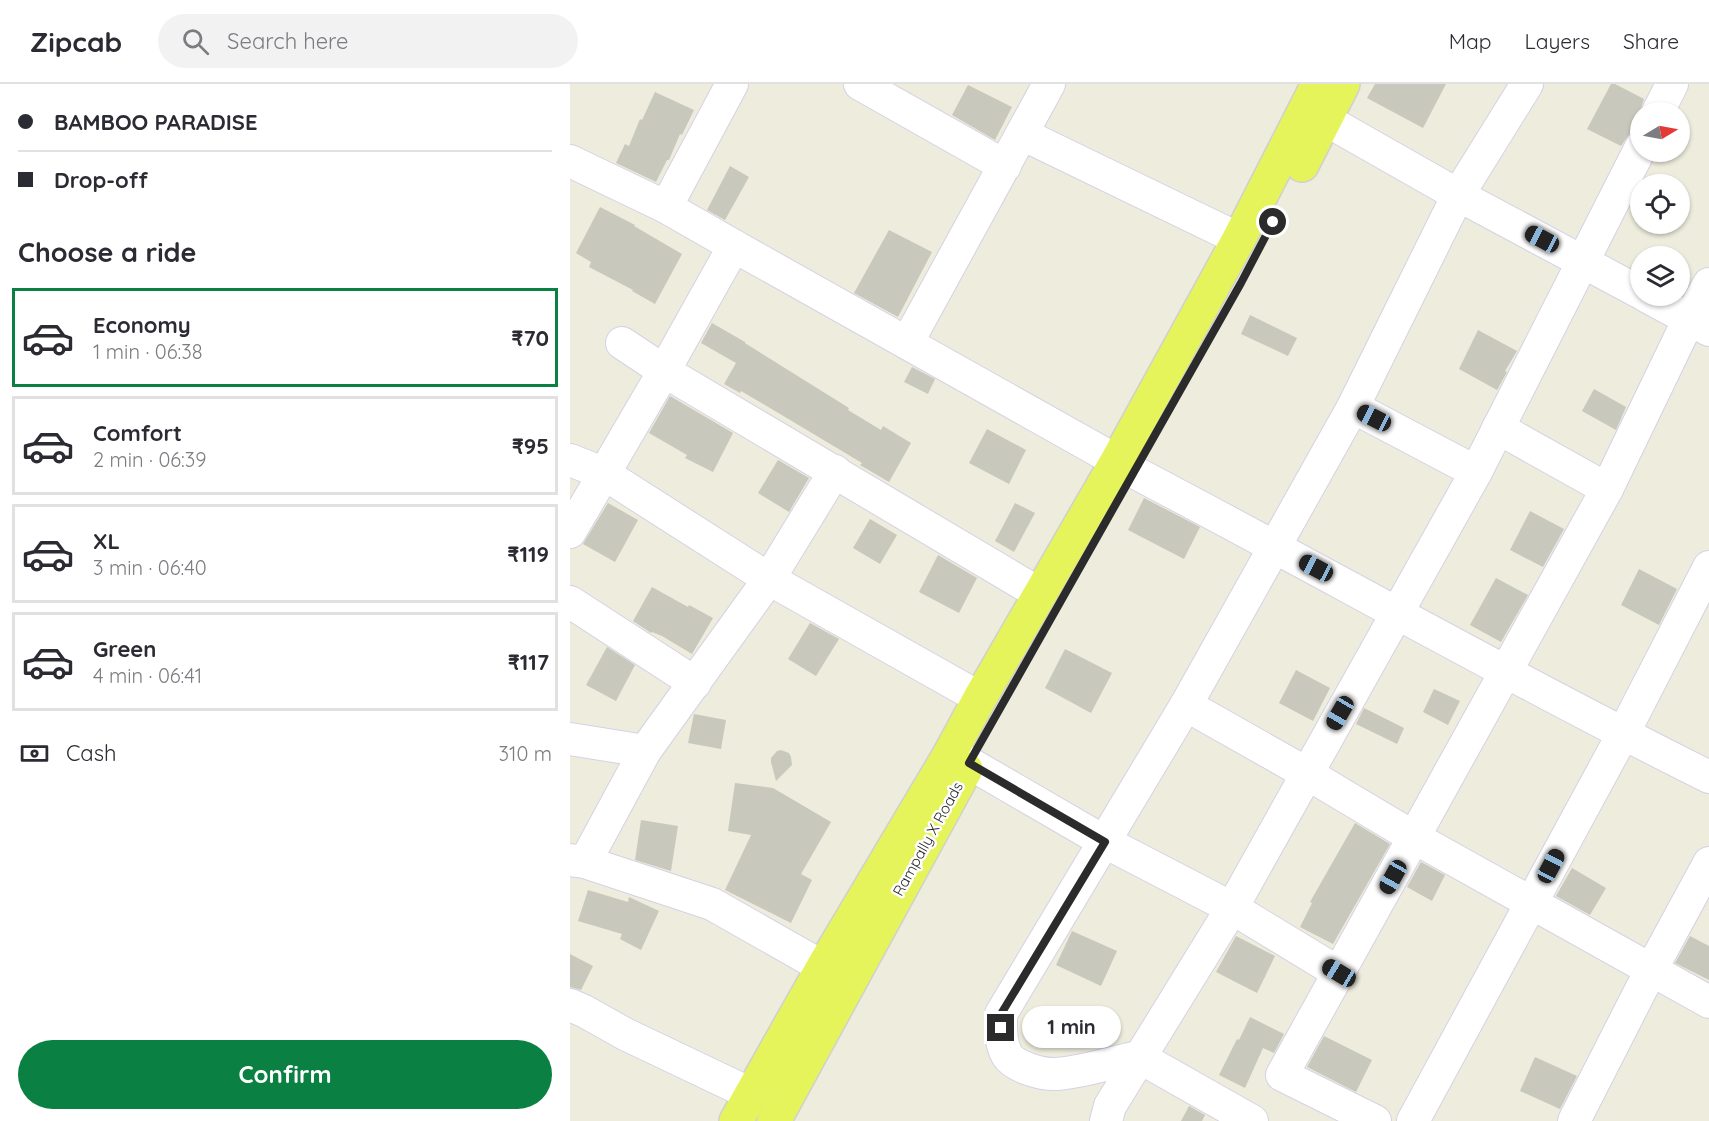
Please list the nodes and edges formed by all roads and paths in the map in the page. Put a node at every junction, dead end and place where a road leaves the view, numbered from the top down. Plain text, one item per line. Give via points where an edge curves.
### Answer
1 (732, 84) edge
2 (860, 84) edge
3 (1049, 84) edge
4 (1318, 84) edge
5 (1343, 84) edge
6 (1527, 84) edge
7 (1672, 84) edge
8 (1663, 102) edge
9 (1326, 120) junction
10 (1022, 134) junction
11 (570, 161) edge
12 (1634, 162) edge
13 (1005, 166) junction
14 (1458, 195) junction
15 (666, 207) junction
16 (1239, 239) junction
17 (734, 246) junction
18 (1584, 261) junction
19 (1709, 284) edge
20 (1630, 287) edge
21 (1665, 306) edge
22 (1699, 324) edge
23 (622, 343) dead end
24 (907, 343) junction
25 (664, 371) junction
26 (1353, 408) junction
27 (1498, 428) junction
28 (570, 460) edge
29 (1126, 466) junction
30 (835, 471) junction
31 (1476, 472) junction
32 (603, 473) junction
33 (1607, 489) junction
34 (570, 532) edge
35 (1275, 547) junction
36 (1709, 567) edge
37 (769, 579) junction
38 (1040, 594) junction
39 (570, 602) edge
40 (1397, 612) junction
41 (1504, 672) junction
42 (695, 683) junction
43 (980, 698) junction
44 (1186, 705) junction
45 (1623, 734) junction
46 (570, 740) edge
47 (645, 751) junction
48 (969, 763) junction
49 (1306, 773) junction
50 (1709, 777) edge
51 (1415, 838) junction
52 (1105, 842) junction
53 (578, 861) edge
54 (1709, 863) edge
55 (1531, 904) junction
56 (1232, 908) junction
57 (823, 967) junction
58 (1651, 970) junction
59 (1339, 973) junction
60 (1709, 1002) edge
61 (570, 1005) edge
62 (1139, 1058) junction
63 (744, 1107) edge
64 (774, 1121) edge
65 (1106, 1121) edge
66 (1252, 1121) edge
67 (1375, 1121) edge
68 (1413, 1121) edge
69 (1575, 1121) edge

1 - 15 street
2 - 13 street
3 - 10 street
4 - 16 main road
5 - 9 main road, Rampally X Roads
6 - 14 street
7 - 8 street
9 - 14 street
9 - 29 main road, Rampally X Roads via 1241,283
10 - 13 street
10 - 16 street
11 - 15 street
12 - 18 street
13 - 24 street
14 - 18 street
14 - 26 street
15 - 17 street
16 - 29 main road
17 - 24 street
17 - 25 street
18 - 20 street
18 - 27 street
19 - 22 street
21 - 22 street
22 - 33 street
23 - 25 street
24 - 29 street
25 - 30 street
25 - 32 street
26 - 31 street
26 - 35 street
27 - 31 street
27 - 33 street
28 - 32 street
29 - 35 street
29 - 38 main road
29 - 48 main road, Rampally X Roads
30 - 37 street
30 - 38 street
31 - 40 street
32 - 34 street
32 - 37 street
33 - 41 street
35 - 40 street
35 - 44 street
36 - 45 street
37 - 42 street
37 - 43 street
38 - 43 main road
39 - 42 street
40 - 41 street
40 - 49 street
41 - 45 street
41 - 51 street
42 - 47 street
43 - 57 main road
44 - 49 street
44 - 52 street
45 - 50 street
45 - 55 street
46 - 47 street
47 - 53 street
48 - 52 street
48 - 64 main road, Rampally X Roads
49 - 51 street
49 - 56 street
51 - 55 street
51 - 59 street
52 - 56 street
52 - 62 street via 1001,1014 1001,1041 1008,1057 1023,1068 1055,1074
53 - 57 street via 712,903
54 - 58 street
55 - 58 street
55 - 68 street
56 - 59 street
56 - 62 street
57 - 63 main road
58 - 60 street
58 - 69 street
59 - 67 street via 1282,1075
61 - 63 street
62 - 65 street via 1110,1106
62 - 66 street

